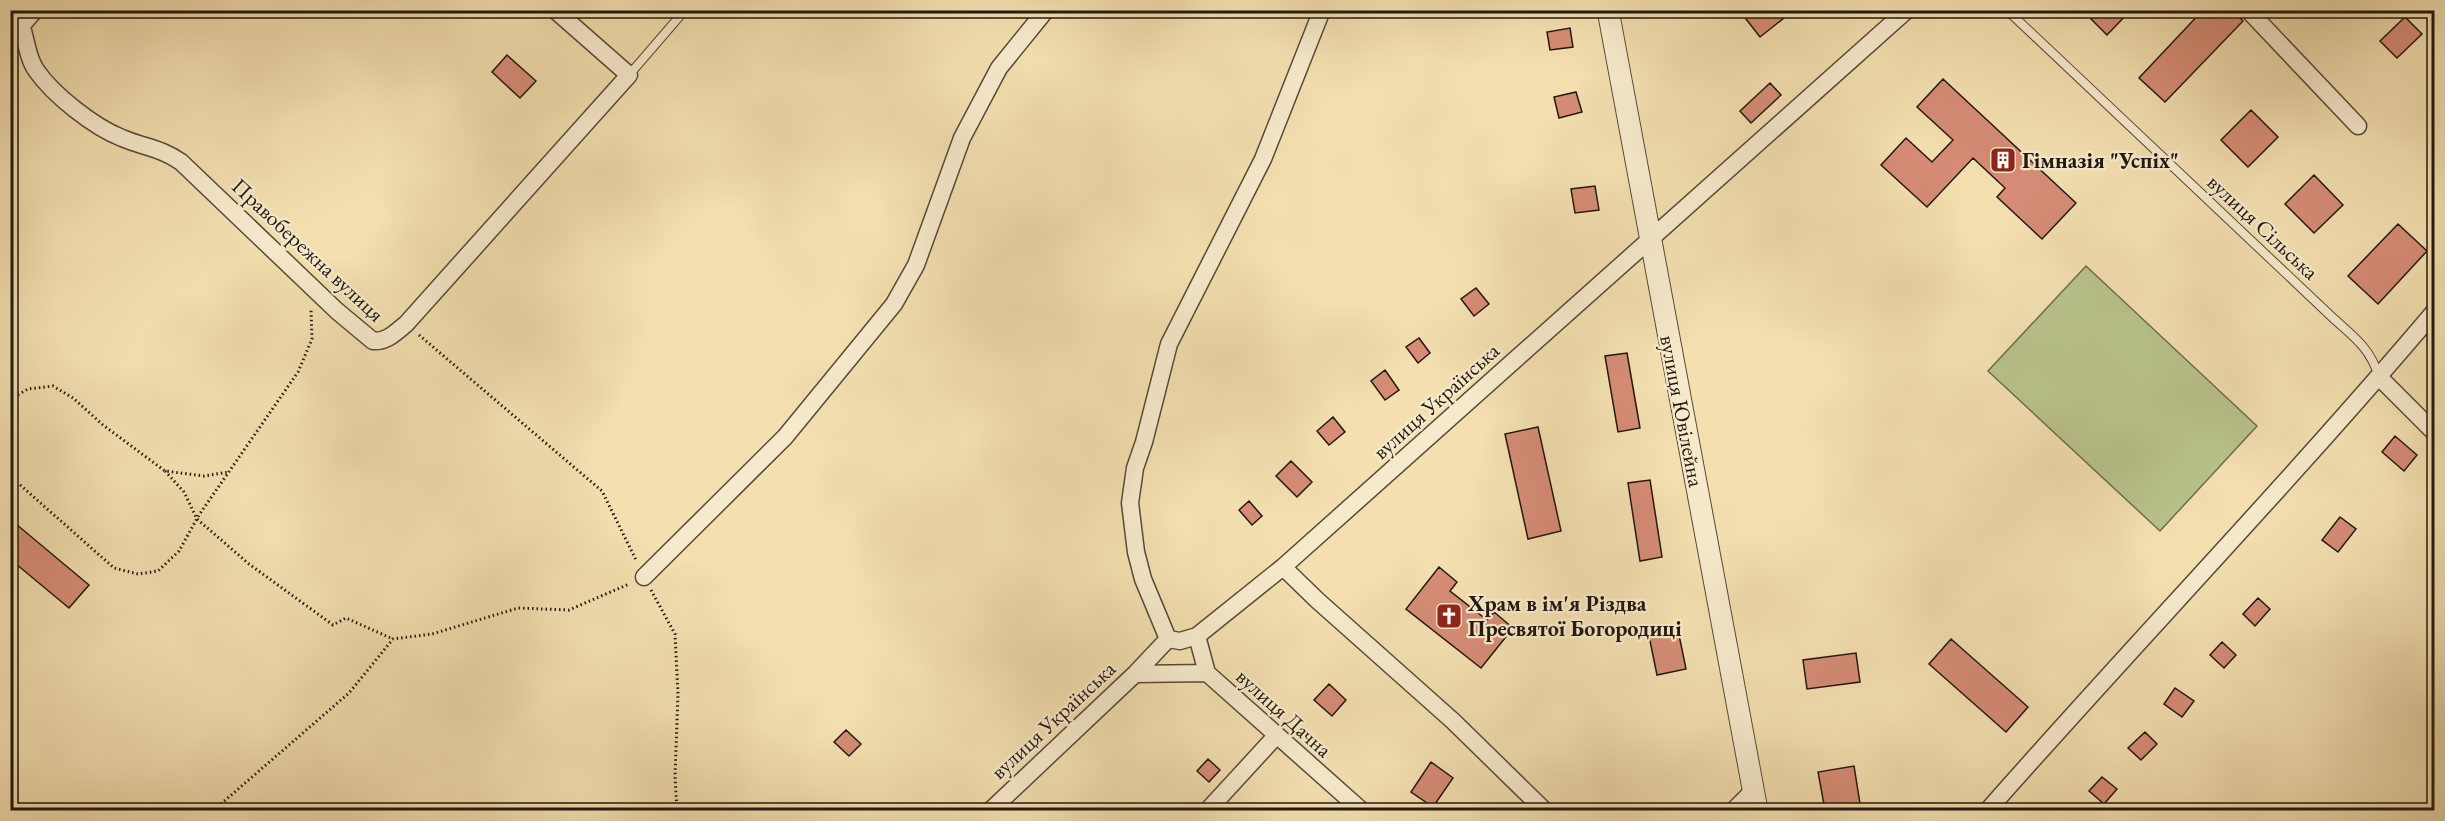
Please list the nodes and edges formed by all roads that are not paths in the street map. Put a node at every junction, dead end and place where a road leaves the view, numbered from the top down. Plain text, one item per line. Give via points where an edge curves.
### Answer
1 (35, 10) edge
2 (555, 10) edge
3 (686, 10) edge
4 (1046, 10) edge
5 (1322, 10) edge
6 (1608, 10) edge
7 (1907, 10) edge
8 (2007, 10) edge
9 (2248, 10) edge
10 (16, 33) edge
11 (628, 75) junction
12 (2358, 126) dead end
13 (1650, 241) junction
14 (2434, 312) edge
15 (2379, 377) junction
16 (2434, 432) edge
17 (1283, 567) junction
18 (644, 577) road end
19 (1197, 636) junction
20 (1168, 639) junction
21 (1207, 673) junction
22 (1135, 674) junction
23 (1276, 736) junction
24 (1755, 801) edge
25 (991, 810) edge
26 (1208, 810) edge
27 (1362, 810) edge
28 (1544, 810) edge
29 (1734, 810) edge
30 (1988, 810) edge

1 - 10 street
2 - 11 street
3 - 11 lane
4 - 18 street via 999,68 962,138 916,266 894,304 785,437
5 - 20 street via 1263,159 1169,344 1135,468 1130,503 1136,552
6 - 13 street, вулиця Ювілейна
7 - 13 street, вулиця Українська
8 - 15 lane, вулиця Сільська via 2363,343 2373,357
9 - 12 street
10 - 11 street, Правобережна вулиця via 34,69 60,96 99,126 181,162 373,341 392,336 406,324
13 - 17 street, вулиця Українська
13 - 24 street, вулиця Ювілейна
14 - 15 street
15 - 16 street
15 - 30 street
17 - 19 street, вулиця Українська
17 - 28 street via 1453,721
19 - 20 street via 1180,642
19 - 21 street, вулиця Дачна
20 - 22 street, вулиця Українська
21 - 22 street
21 - 23 street, вулиця Дачна
22 - 25 street, вулиця Українська
23 - 26 street
23 - 27 street, вулиця Дачна
24 - 29 street

